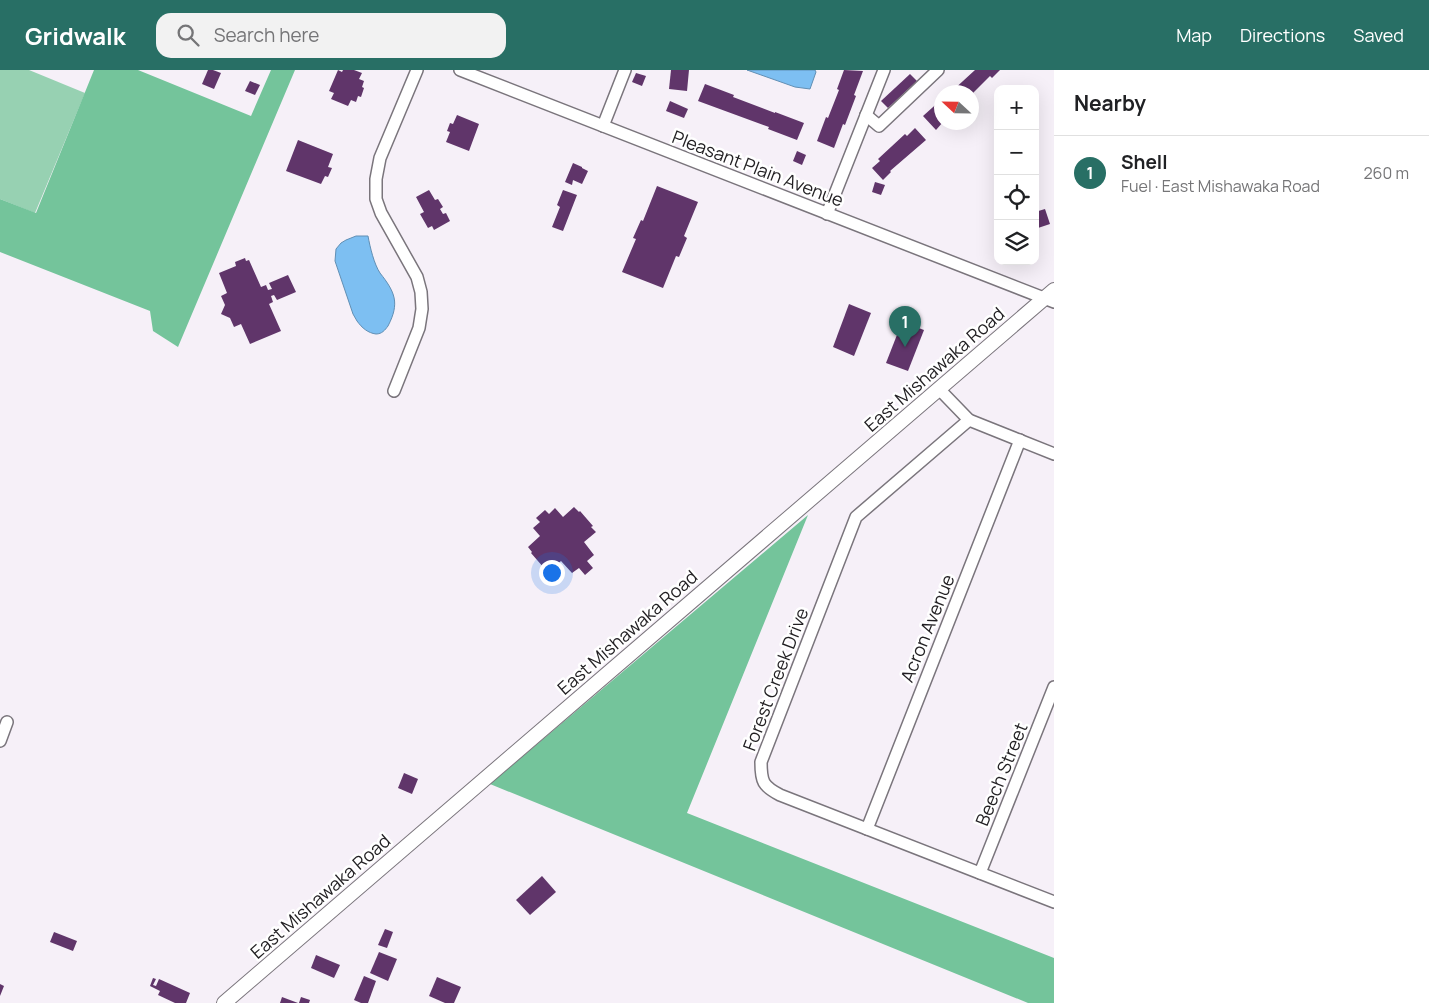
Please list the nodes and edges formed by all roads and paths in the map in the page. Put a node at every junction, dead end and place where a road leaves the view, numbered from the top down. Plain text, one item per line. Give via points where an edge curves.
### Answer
1 (417, 70) edge
2 (460, 70) edge
3 (625, 70) edge
4 (884, 70) edge
5 (938, 70) edge
6 (866, 115) junction
7 (603, 126) junction
8 (827, 214) junction
9 (1051, 297) edge
10 (939, 389) junction
11 (394, 391) dead end
12 (969, 420) junction
13 (1020, 440) junction
14 (1054, 454) edge
15 (1054, 687) edge
16 (7, 722) dead end
17 (0, 741) edge
18 (867, 829) junction
19 (980, 873) junction
20 (1054, 902) edge
21 (224, 1003) edge

1 - 11 street via 380,158 376,178 376,198 381,213 422,292 419,328
2 - 7 street, Pleasant Plain Avenue
3 - 7 street
4 - 6 street
5 - 6 street via 879,126
6 - 8 street
7 - 8 street, Pleasant Plain Avenue
8 - 9 street, Pleasant Plain Avenue
9 - 10 main road, East Mishawaka Road
10 - 12 street
10 - 21 main road, East Mishawaka Road
12 - 13 street
12 - 18 street, Forest Creek Drive via 856,516 761,762 761,777 767,788
13 - 14 street
13 - 18 street, Acron Avenue
15 - 19 street, Beech Street
16 - 17 street
18 - 19 street, Forest Creek Drive
19 - 20 street, Forest Creek Drive

